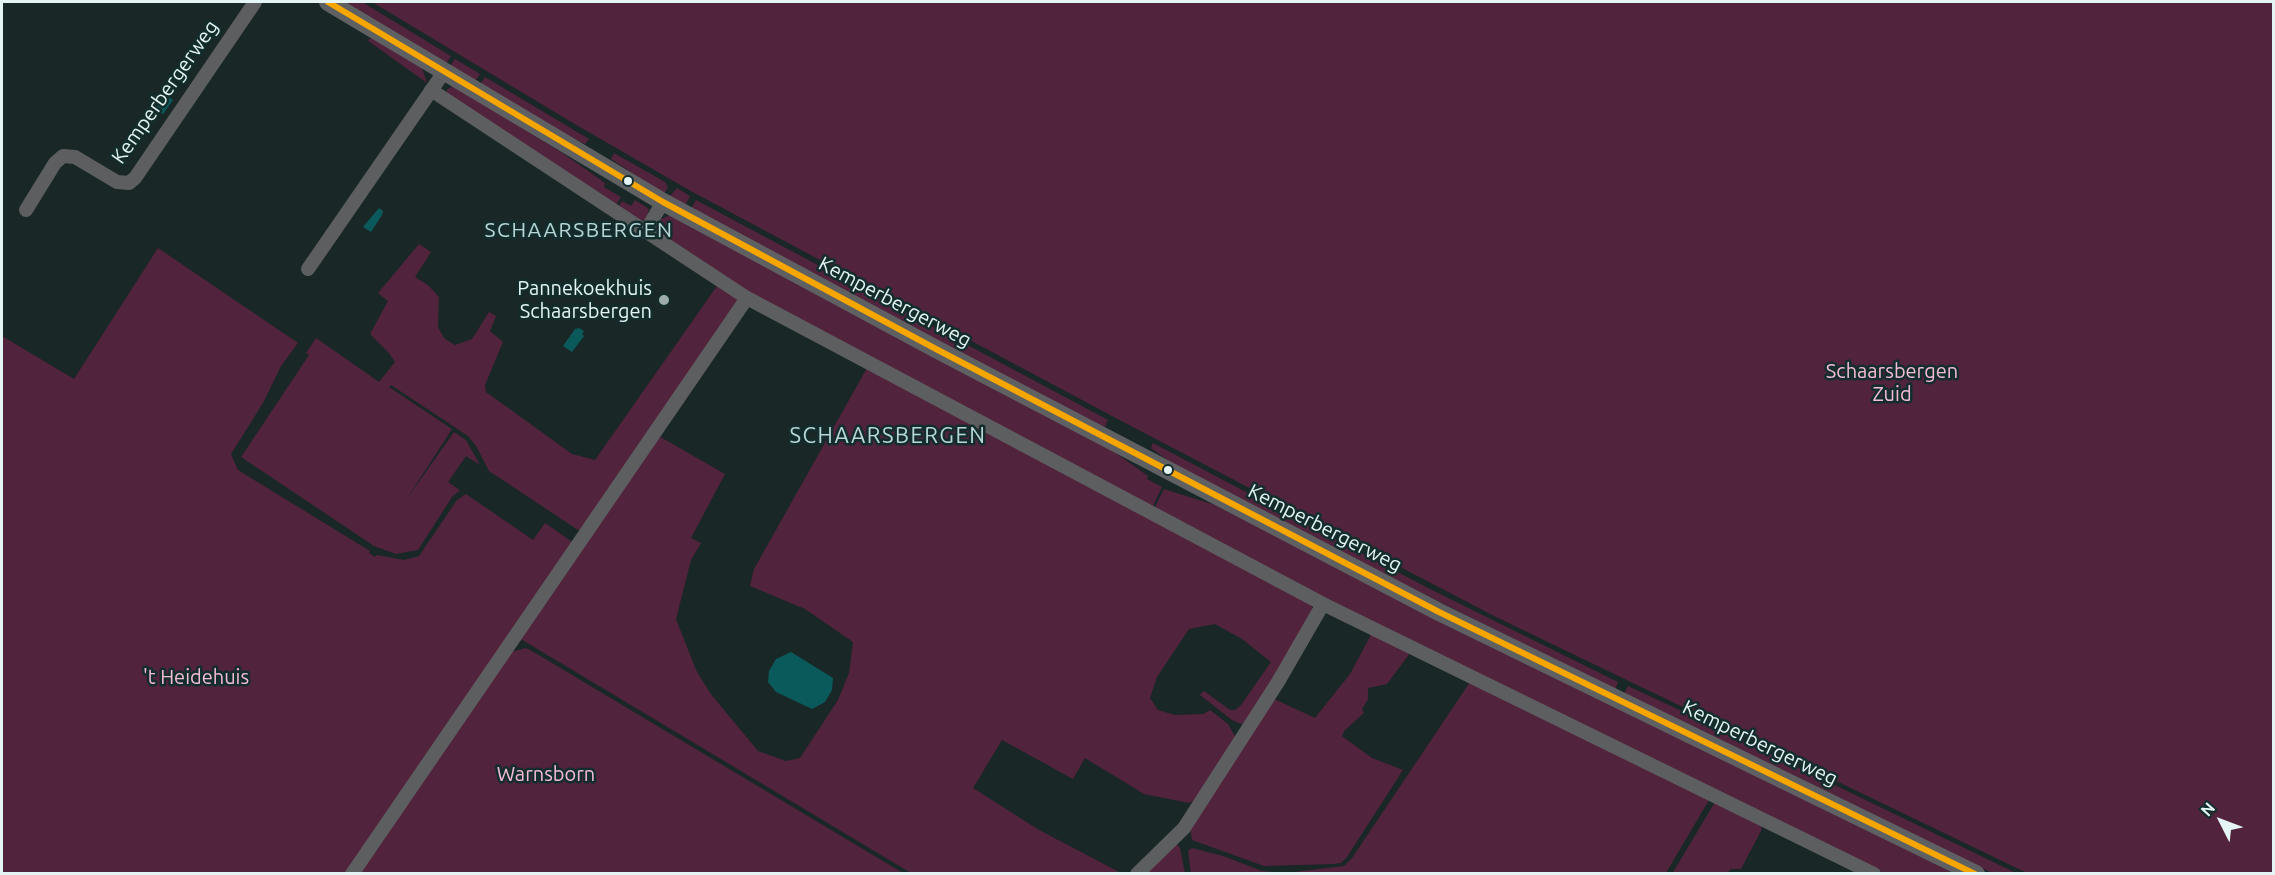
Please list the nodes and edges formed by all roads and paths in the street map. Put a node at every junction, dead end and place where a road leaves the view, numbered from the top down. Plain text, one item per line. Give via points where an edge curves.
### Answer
1 (255, 2) edge
2 (328, 2) edge
3 (444, 72) junction
4 (431, 90) junction
5 (663, 202) junction
6 (26, 210) dead end
7 (645, 232) junction
8 (308, 269) dead end
9 (747, 298) junction
10 (1323, 604) junction
11 (352, 873) edge
12 (1137, 873) edge
13 (1874, 873) edge
14 (1976, 873) edge

1 - 6 street, Kemperbergerweg via 135,178 129,183 117,182 75,157 63,156
2 - 3 main road, Kemperbergerweg
3 - 4 street
3 - 5 main road, Kemperbergerweg
4 - 7 street
4 - 8 street
5 - 7 street
5 - 14 main road, Kemperbergerweg via 1328,556
7 - 9 street
9 - 10 street
9 - 11 street
10 - 12 street via 1184,828
10 - 13 street

